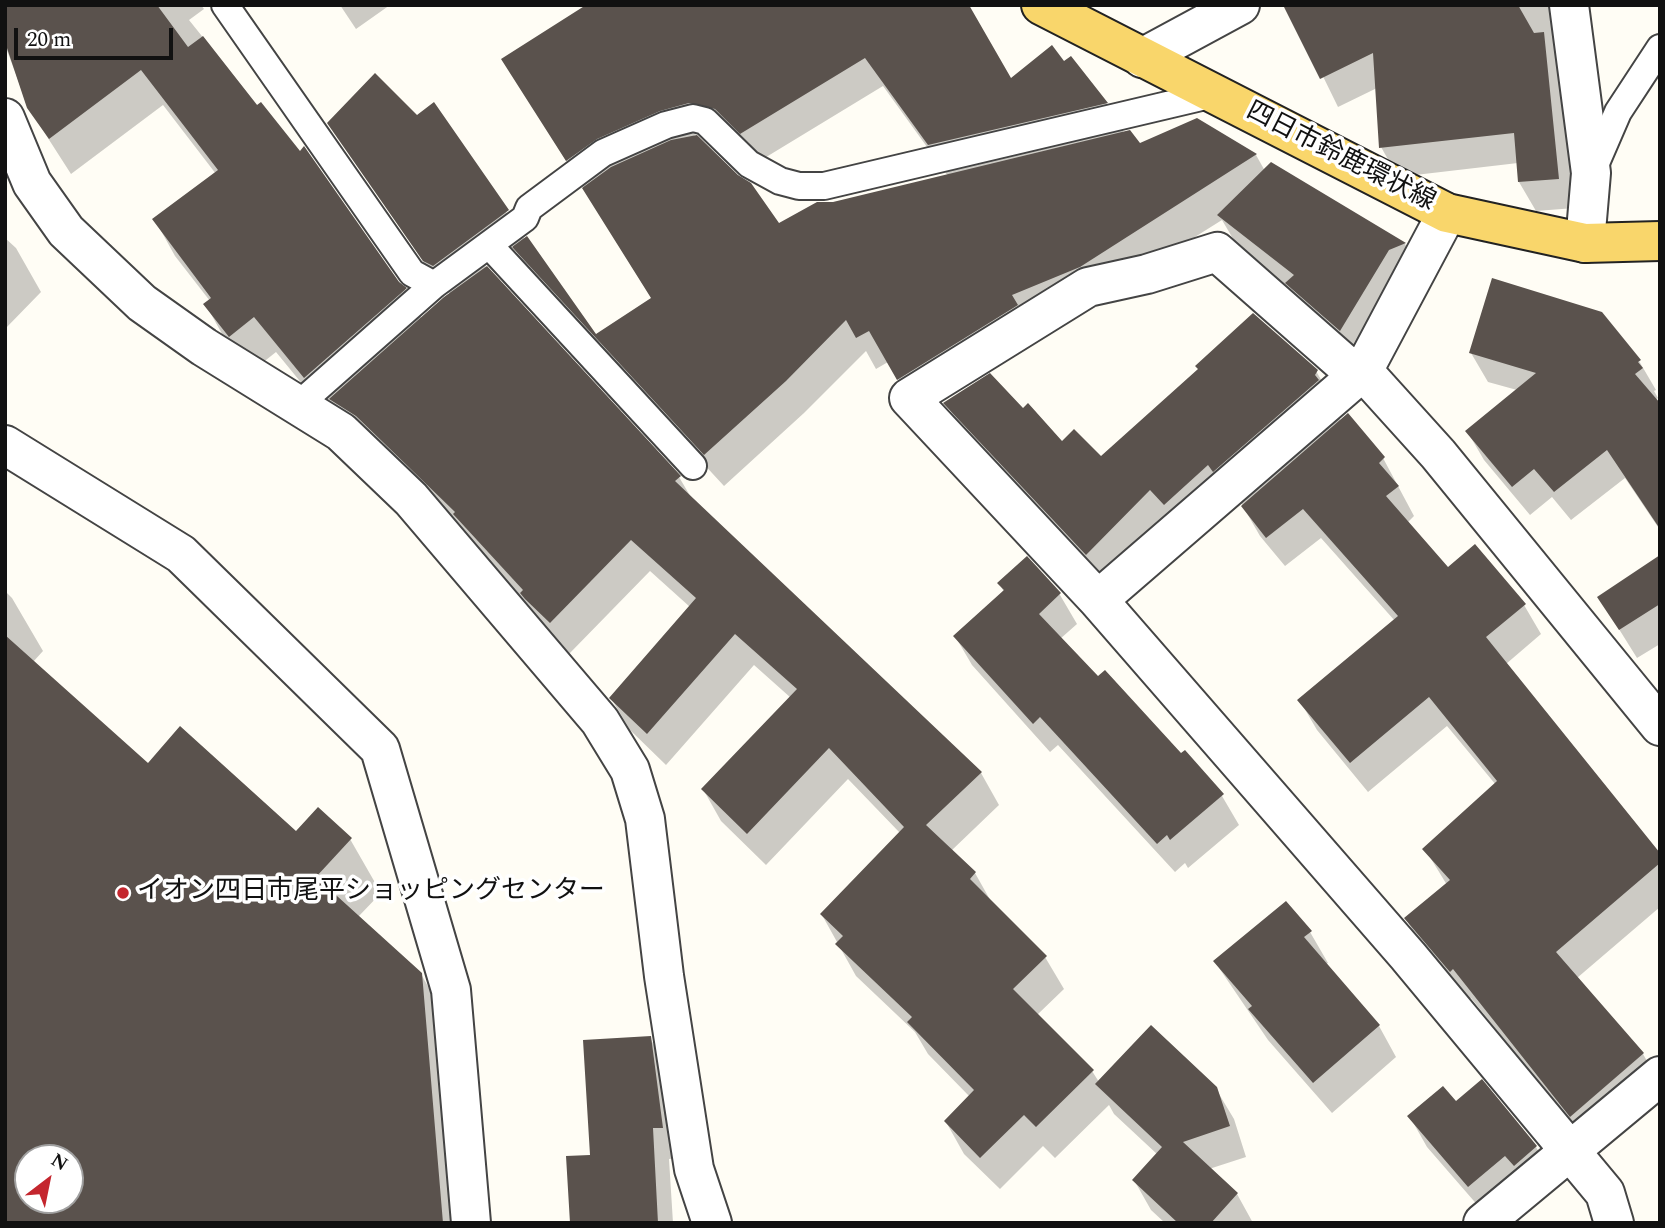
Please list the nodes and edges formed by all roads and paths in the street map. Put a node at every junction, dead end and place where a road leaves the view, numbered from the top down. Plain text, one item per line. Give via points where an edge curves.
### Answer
1 (225, 5) edge
2 (1041, 5) edge
3 (1240, 5) edge
4 (1569, 5) edge
5 (1660, 48) edge
6 (1142, 58) junction
7 (1214, 94) junction
8 (5, 118) edge
9 (1591, 173) junction
10 (1447, 213) junction
11 (1660, 241) edge
12 (1585, 243) junction
13 (489, 244) junction
14 (434, 285) junction
15 (1361, 374) junction
16 (298, 405) junction
17 (5, 445) edge
18 (693, 466) dead end
19 (1098, 600) junction
20 (1660, 726) edge
21 (1660, 1076) edge
22 (1571, 1152) junction
23 (471, 1223) edge
24 (712, 1223) edge
25 (1483, 1223) edge
26 (1614, 1223) edge

1 - 14 lane via 412,273
2 - 6 main road, 四日市鈴鹿環状線
3 - 6 street
4 - 9 street
5 - 9 lane via 1618,113
6 - 7 main road, 四日市鈴鹿環状線
7 - 10 main road, 四日市鈴鹿環状線
7 - 13 lane via 824,186 780,181 749,164 716,129 693,118 603,153
8 - 16 street via 32,183 66,231 142,303
9 - 12 street
10 - 12 main road, 四日市鈴鹿環状線
10 - 15 street
11 - 12 main road, 四日市鈴鹿環状線
13 - 14 lane
13 - 18 lane
14 - 16 lane
15 - 19 street
15 - 19 street via 1217,252 1088,287 909,398
15 - 20 street via 1438,454
16 - 24 street via 341,432 411,499 582,695 630,770 645,819 694,1169
17 - 23 street via 181,554 380,749 451,990
19 - 22 street via 1408,956
21 - 22 street
22 - 25 street
22 - 26 street via 1605,1193

